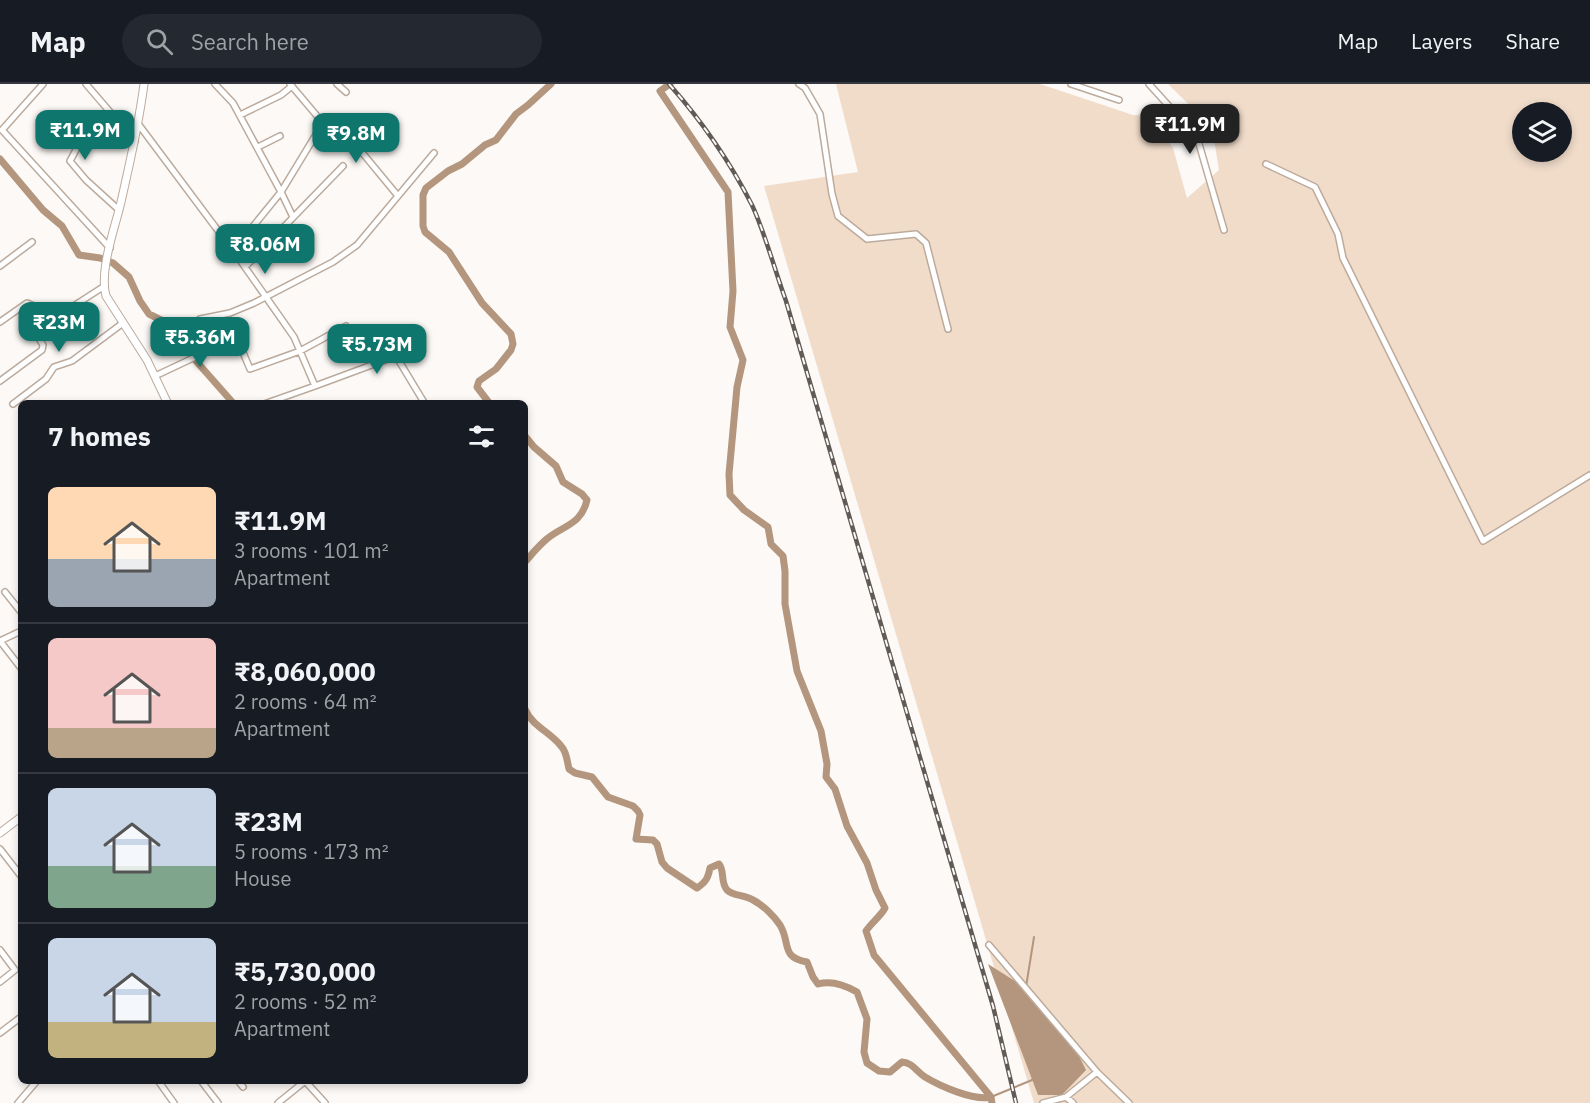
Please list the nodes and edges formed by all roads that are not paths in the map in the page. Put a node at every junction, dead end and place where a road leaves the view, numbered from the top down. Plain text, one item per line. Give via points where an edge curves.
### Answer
1 (44, 84) edge
2 (86, 84) edge
3 (144, 84) edge
4 (214, 84) edge
5 (337, 84) edge
6 (799, 84) edge
7 (1071, 84) edge
8 (1149, 84) edge
9 (291, 85) edge
10 (346, 92) dead end
11 (1119, 100) dead end
12 (240, 115) junction
13 (56, 120) dead end
14 (323, 123) junction
15 (139, 125) junction
16 (280, 136) dead end
17 (135, 141) junction
18 (258, 147) junction
19 (434, 153) dead end
20 (1266, 164) dead end
21 (343, 166) dead end
22 (282, 192) junction
23 (398, 196) junction
24 (119, 210) junction
25 (293, 217) junction
26 (1224, 230) dead end
27 (32, 242) dead end
28 (110, 248) junction
29 (233, 250) junction
30 (0, 266) edge
31 (245, 267) junction
32 (103, 286) junction
33 (265, 296) junction
34 (200, 319) dead end
35 (0, 322) edge
36 (123, 323) junction
37 (50, 324) junction
38 (346, 326) dead end
39 (948, 329) dead end
40 (300, 351) junction
41 (155, 376) junction
42 (0, 381) edge
43 (315, 386) junction
44 (19, 400) edge
45 (166, 400) edge
46 (275, 400) edge
47 (423, 400) edge
48 (18, 401) edge
49 (13, 405) dead end
50 (1590, 475) edge
51 (5, 592) dead end
52 (18, 608) edge
53 (18, 632) edge
54 (0, 641) edge
55 (18, 664) edge
56 (18, 821) edge
57 (0, 833) edge
58 (0, 849) edge
59 (18, 872) edge
60 (989, 945) dead end
61 (0, 950) edge
62 (18, 968) edge
63 (15, 970) junction
64 (0, 982) edge
65 (18, 1019) edge
66 (0, 1033) edge
67 (1097, 1072) junction
68 (34, 1084) edge
69 (160, 1084) edge
70 (204, 1084) edge
71 (241, 1084) edge
72 (302, 1084) edge
73 (307, 1084) edge
74 (243, 1087) dead end
75 (1066, 1097) junction
76 (18, 1103) edge
77 (174, 1103) edge
78 (218, 1103) edge
79 (278, 1103) edge
80 (325, 1103) edge
81 (1043, 1103) edge
82 (1073, 1103) edge
83 (1129, 1103) edge

1 - 28 street via 2,130
2 - 17 street
3 - 15 street
4 - 12 street
5 - 10 street
6 - 39 street via 820,114 838,216 867,239 916,234 926,243
7 - 11 street
8 - 26 street via 1197,137
9 - 12 street via 281,95
9 - 14 street
12 - 18 street
13 - 24 street via 77,148 70,161
14 - 22 street
14 - 23 street via 360,150
15 - 17 street
15 - 29 street
16 - 18 street
17 - 24 street
18 - 22 street
19 - 23 street
20 - 50 street via 1315,187 1338,234 1343,258 1483,541
21 - 25 street
22 - 25 street
22 - 29 street
23 - 33 street via 357,245 333,262
24 - 28 street
25 - 31 street
27 - 30 street
28 - 32 street
29 - 31 street
31 - 33 street
32 - 36 street
32 - 37 street
33 - 34 street via 230,314
33 - 40 street
35 - 37 street via 27,303 39,308
36 - 41 street
36 - 44 street via 72,360 54,367 46,379
37 - 42 street via 38,334 42,350
38 - 40 street
40 - 41 street via 250,369 239,343 206,352
40 - 43 street
41 - 45 street
43 - 46 street
43 - 47 street via 396,356
48 - 49 street
51 - 52 street
53 - 54 street
54 - 55 street
56 - 57 street
58 - 59 street
60 - 67 street
61 - 63 street
62 - 63 street
63 - 64 street
65 - 66 street
67 - 75 street
67 - 83 street
68 - 76 street
69 - 77 street
70 - 78 street
71 - 74 street
72 - 79 street
73 - 80 street
75 - 81 street
75 - 82 street

